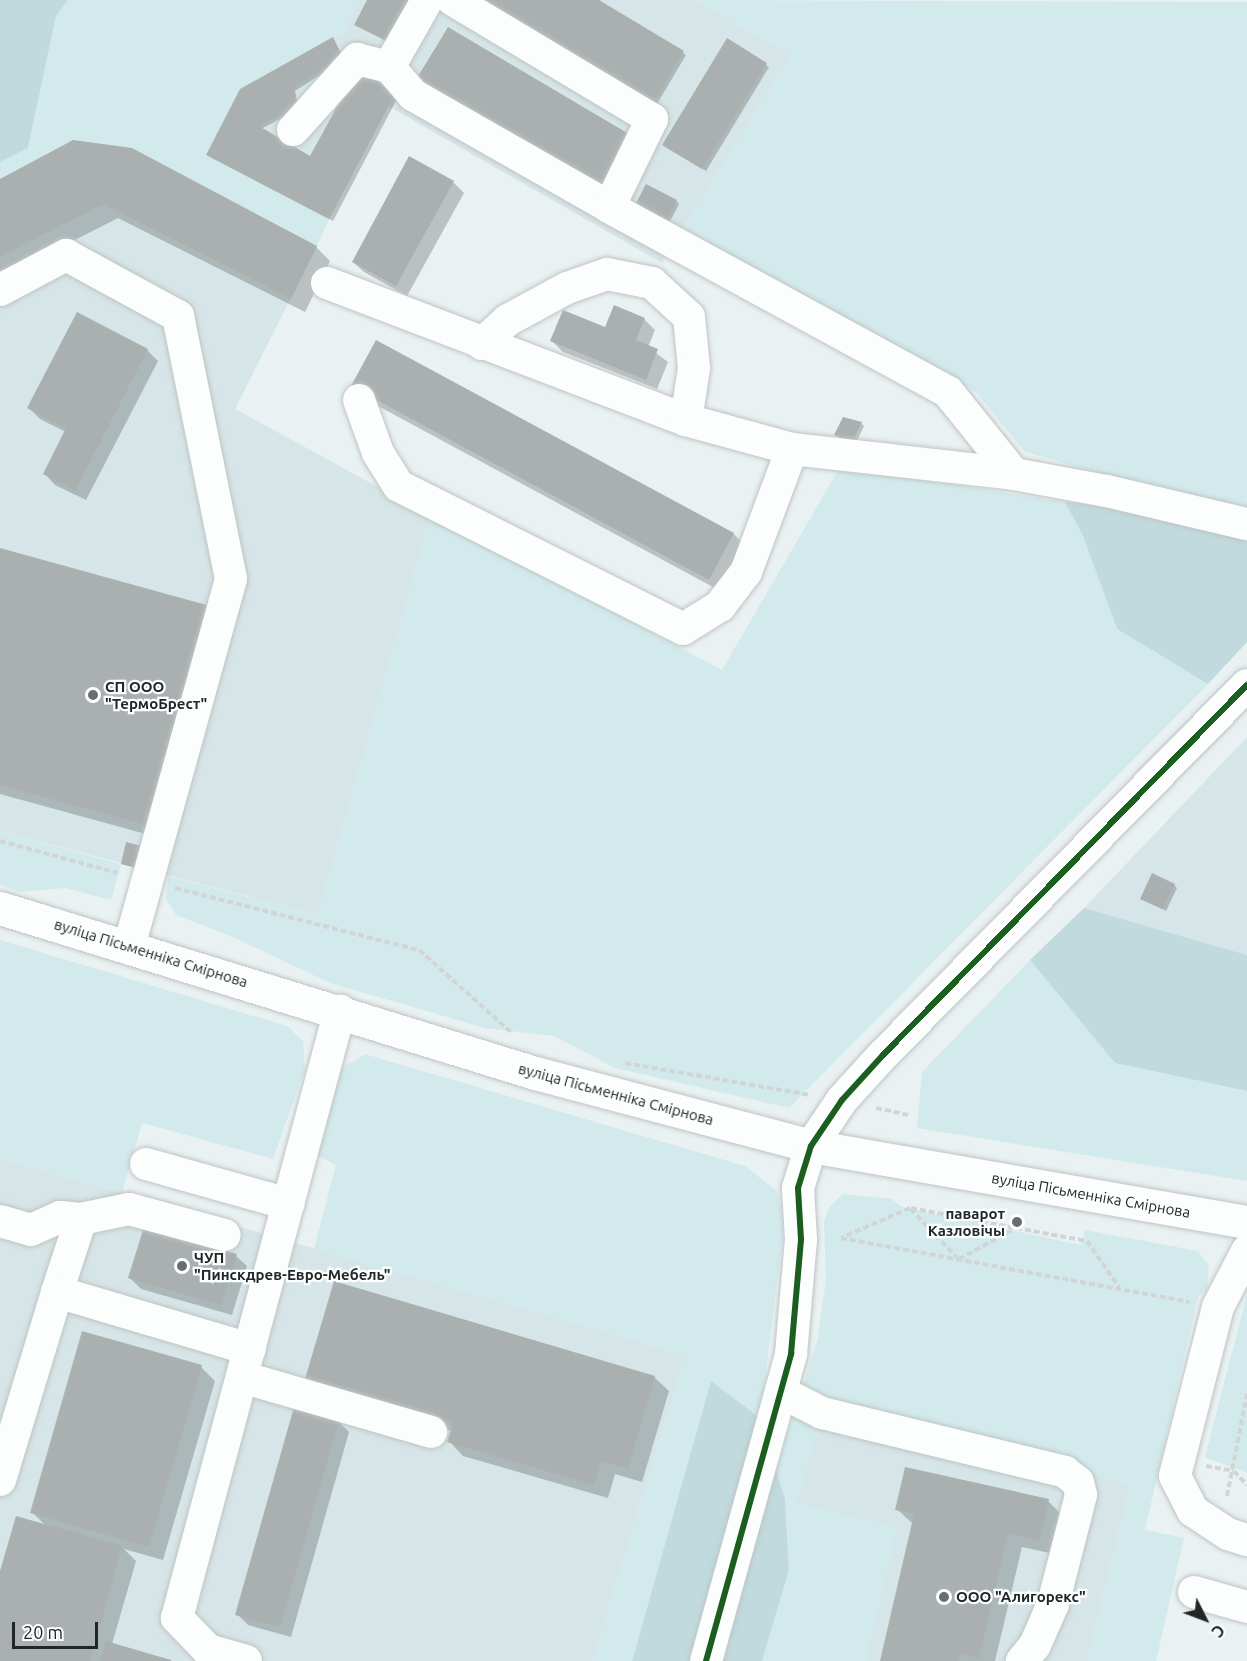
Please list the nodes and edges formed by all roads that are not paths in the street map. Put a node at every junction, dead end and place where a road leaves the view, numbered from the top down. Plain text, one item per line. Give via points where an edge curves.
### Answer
1 (427, 0) edge
2 (453, 0) edge
3 (388, 67) junction
4 (293, 130) dead end
5 (609, 207) junction
6 (327, 283) dead end
7 (0, 290) edge
8 (482, 344) junction
9 (359, 400) dead end
10 (686, 420) junction
11 (792, 449) junction
12 (1014, 474) junction
13 (1247, 524) edge
14 (1247, 685) edge
15 (0, 908) edge
16 (129, 947) junction
17 (340, 1010) junction
18 (811, 1146) junction
19 (146, 1164) dead end
20 (288, 1204) junction
21 (81, 1219) junction
22 (0, 1221) edge
23 (1247, 1222) edge
24 (225, 1235) dead end
25 (1247, 1251) edge
26 (57, 1292) junction
27 (246, 1363) junction
28 (781, 1392) junction
29 (431, 1432) dead end
30 (0, 1480) edge
31 (1247, 1540) edge
32 (1194, 1592) dead end
33 (1247, 1607) edge
34 (246, 1661) edge
35 (706, 1661) edge
36 (1022, 1661) edge

1 - 3 street
2 - 5 street via 652,119
3 - 4 street via 357,58
3 - 5 street via 413,95
5 - 12 street via 948,392
6 - 8 street
7 - 16 street via 66,255 178,316 231,579
8 - 10 street
8 - 10 street via 508,320 567,288 607,274 652,283 688,316 694,368
9 - 11 street via 378,453 399,486 683,629 720,606 746,572
10 - 11 street
11 - 12 street
12 - 13 street
14 - 18 street via 842,1100
15 - 16 main road, вуліца Пісьменніка Смірнова
16 - 17 main road, вуліца Пісьменніка Смірнова
17 - 18 main road, вуліца Пісьменніка Смірнова via 535,1073
17 - 20 street
18 - 23 main road, вуліца Пісьменніка Смірнова
18 - 28 street via 798,1188 798,1291 791,1354
19 - 20 street
20 - 27 street
21 - 22 street via 60,1217 31,1230
21 - 24 street via 129,1209
21 - 26 street
25 - 31 street via 1218,1307 1175,1476 1192,1511 1228,1534
26 - 27 street
26 - 30 street
27 - 29 street
27 - 34 street via 177,1618 208,1650
28 - 35 street
28 - 36 street via 822,1413 1065,1472 1078,1482 1081,1495 1053,1604 1035,1645
32 - 33 street

